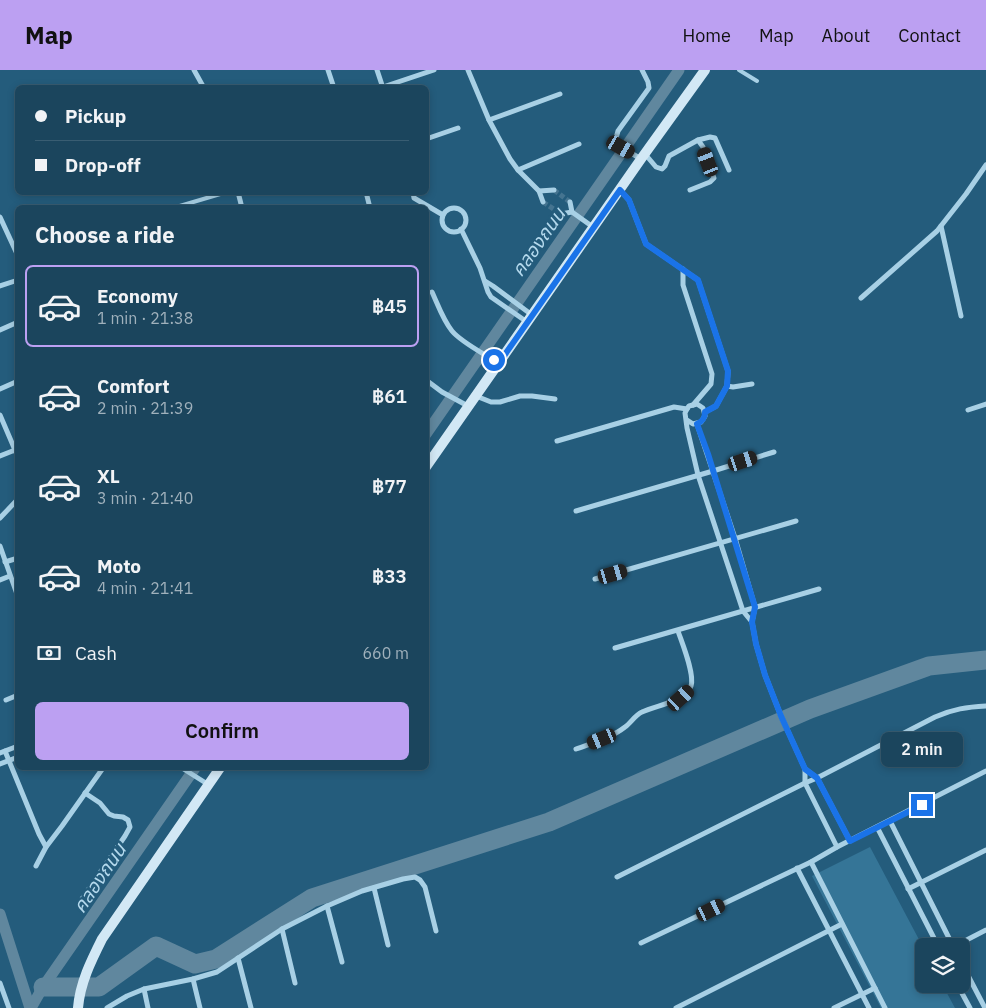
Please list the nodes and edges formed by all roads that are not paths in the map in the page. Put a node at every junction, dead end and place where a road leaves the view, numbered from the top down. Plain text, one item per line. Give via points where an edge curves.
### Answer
1 (194, 70) edge
2 (328, 70) edge
3 (377, 70) edge
4 (434, 70) edge
5 (468, 70) edge
6 (642, 70) edge
7 (705, 70) edge
8 (739, 70) edge
9 (757, 81) dead end
10 (202, 85) edge
11 (333, 85) edge
12 (382, 85) edge
13 (389, 85) edge
14 (560, 94) dead end
15 (489, 120) junction
16 (458, 128) dead end
17 (429, 138) edge
18 (698, 140) junction
19 (579, 144) dead end
20 (641, 156) junction
21 (986, 165) edge
22 (518, 170) junction
23 (729, 170) dead end
24 (554, 190) tunnel mouth
25 (620, 190) junction
26 (690, 190) dead end
27 (539, 191) junction
28 (217, 195) edge
29 (413, 196) edge
30 (543, 202) tunnel mouth
31 (570, 202) tunnel mouth
32 (183, 205) edge
33 (427, 205) edge
34 (429, 206) edge
35 (573, 213) junction
36 (561, 214) tunnel mouth
37 (443, 215) junction
38 (0, 217) edge
39 (591, 225) junction
40 (941, 226) junction
41 (461, 229) junction
42 (15, 250) edge
43 (683, 270) junction
44 (15, 281) edge
45 (485, 281) junction
46 (0, 286) edge
47 (432, 292) dead end
48 (861, 298) dead end
49 (526, 316) junction
50 (961, 316) dead end
51 (15, 323) edge
52 (0, 330) edge
53 (496, 362) junction
54 (15, 382) edge
55 (429, 382) edge
56 (752, 384) dead end
57 (727, 386) junction
58 (0, 388) edge
59 (476, 396) junction
60 (555, 399) dead end
61 (693, 404) junction
62 (986, 404) edge
63 (465, 405) junction
64 (687, 409) junction
65 (968, 410) dead end
66 (705, 412) junction
67 (0, 415) edge
68 (687, 420) junction
69 (697, 424) junction
70 (557, 441) dead end
71 (15, 446) edge
72 (774, 452) dead end
73 (0, 456) edge
74 (429, 462) edge
75 (713, 471) junction
76 (698, 475) junction
77 (15, 502) edge
78 (576, 511) dead end
79 (0, 518) edge
80 (796, 521) dead end
81 (735, 538) junction
82 (721, 543) junction
83 (0, 546) edge
84 (15, 559) edge
85 (5, 562) junction
86 (10, 576) junction
87 (594, 579) dead end
88 (0, 580) edge
89 (15, 589) edge
90 (819, 590) dead end
91 (755, 607) junction
92 (743, 611) junction
93 (752, 622) junction
94 (678, 630) junction
95 (615, 648) dead end
96 (15, 696) edge
97 (6, 700) dead end
98 (986, 706) edge
99 (15, 747) edge
100 (576, 749) dead end
101 (2, 752) edge
102 (15, 758) edge
103 (9, 761) junction
104 (0, 764) edge
105 (805, 769) junction
106 (102, 770) edge
107 (185, 770) edge
108 (216, 770) edge
109 (986, 771) edge
110 (817, 778) junction
111 (206, 782) junction
112 (805, 784) junction
113 (85, 793) junction
114 (890, 821) junction
115 (876, 828) junction
116 (850, 841) junction
117 (46, 847) junction
118 (837, 848) junction
119 (986, 850) edge
120 (811, 862) junction
121 (36, 866) dead end
122 (797, 868) junction
123 (617, 877) dead end
124 (920, 882) junction
125 (374, 888) junction
126 (908, 889) junction
127 (82, 899) dead end
128 (327, 906) junction
129 (842, 924) junction
130 (282, 929) junction
131 (829, 930) junction
132 (986, 930) edge
133 (436, 931) dead end
134 (934, 938) edge
135 (950, 938) edge
136 (970, 938) edge
137 (388, 944) dead end
138 (641, 944) dead end
139 (238, 958) junction
140 (342, 962) dead end
141 (194, 979) junction
142 (970, 979) edge
143 (0, 982) edge
144 (296, 983) dead end
145 (874, 988) junction
146 (144, 990) junction
147 (962, 993) edge
148 (862, 994) junction
149 (78, 1004) edge
150 (9, 1008) edge
151 (107, 1008) edge
152 (148, 1008) edge
153 (200, 1008) edge
154 (251, 1008) edge
155 (676, 1008) edge
156 (834, 1008) edge
157 (869, 1008) edge
158 (885, 1008) edge
159 (970, 1008) edge
160 (985, 1008) edge

1 - 10 street
2 - 11 street
3 - 12 street
4 - 13 street
5 - 15 street
6 - 20 street via 649,88 616,138 621,147
7 - 20 street
8 - 9 lane
14 - 15 street
15 - 22 street
16 - 17 street
18 - 20 street via 669,156 662,169
18 - 23 street via 714,138
18 - 26 street via 714,178
19 - 22 street
20 - 25 street
21 - 40 street
22 - 27 street
24 - 27 street
25 - 39 street
25 - 43 street via 629,200 646,244
27 - 30 street
28 - 32 lane
29 - 33 street
31 - 35 street
34 - 37 street
35 - 36 street
35 - 39 street
37 - 41 street via 446,229 457,232
37 - 41 street via 451,208 462,210 466,220
38 - 42 street
39 - 49 street
40 - 48 street
40 - 50 street
41 - 45 street
43 - 57 street via 698,280 728,371
43 - 61 street via 683,285 712,374 711,384
44 - 46 street
45 - 49 street
45 - 49 street via 491,297
47 - 53 street via 452,331
49 - 53 street
51 - 52 street
53 - 59 street
54 - 58 street
55 - 63 street
56 - 57 street
57 - 66 street via 716,406
59 - 60 street via 491,402 520,396
59 - 63 street
61 - 64 street
61 - 66 street
62 - 65 street
63 - 74 street
64 - 68 street
64 - 70 street via 674,407
66 - 69 street via 704,420
67 - 71 street
68 - 69 street
68 - 76 street
69 - 75 street
71 - 73 street
72 - 75 street
75 - 76 street
75 - 81 street
76 - 78 street
76 - 82 street
77 - 79 street
80 - 81 street
81 - 82 street
81 - 91 street
82 - 87 street
82 - 92 street
83 - 85 street
84 - 85 street
85 - 86 street
86 - 88 street
86 - 89 street
90 - 91 street
91 - 92 street
91 - 93 street
92 - 93 street
92 - 94 street
93 - 105 street via 765,675
94 - 95 street
94 - 100 street via 692,674 689,691 681,698 642,712 615,733
96 - 97 street
98 - 110 street via 950,710
99 - 101 street
101 - 103 street
102 - 103 street
103 - 104 street
103 - 117 street
105 - 110 street
105 - 112 street
106 - 113 street
107 - 111 street
108 - 111 street
109 - 114 street
110 - 112 street
110 - 116 street
111 - 149 street via 102,939 87,970
112 - 118 street
112 - 123 street
113 - 117 street
113 - 127 street via 109,814 128,820 130,827
114 - 115 street
114 - 124 street
115 - 116 street
115 - 126 street
116 - 118 street
117 - 121 street
118 - 120 street
119 - 124 street
120 - 122 street
120 - 129 street
122 - 131 street
122 - 138 street
124 - 126 street
124 - 135 street
125 - 128 street
125 - 133 street via 402,879 415,877 420,880 425,887
125 - 137 street
126 - 134 street
128 - 130 street
128 - 140 street
129 - 131 street
129 - 145 street
130 - 139 street
130 - 144 street
131 - 148 street
131 - 155 street
132 - 136 street
139 - 141 street via 217,972
139 - 154 street
141 - 146 street
141 - 153 street
142 - 160 street
143 - 150 street
145 - 148 street
145 - 158 street
146 - 151 street
146 - 152 street
147 - 159 street
148 - 156 street
148 - 157 street

